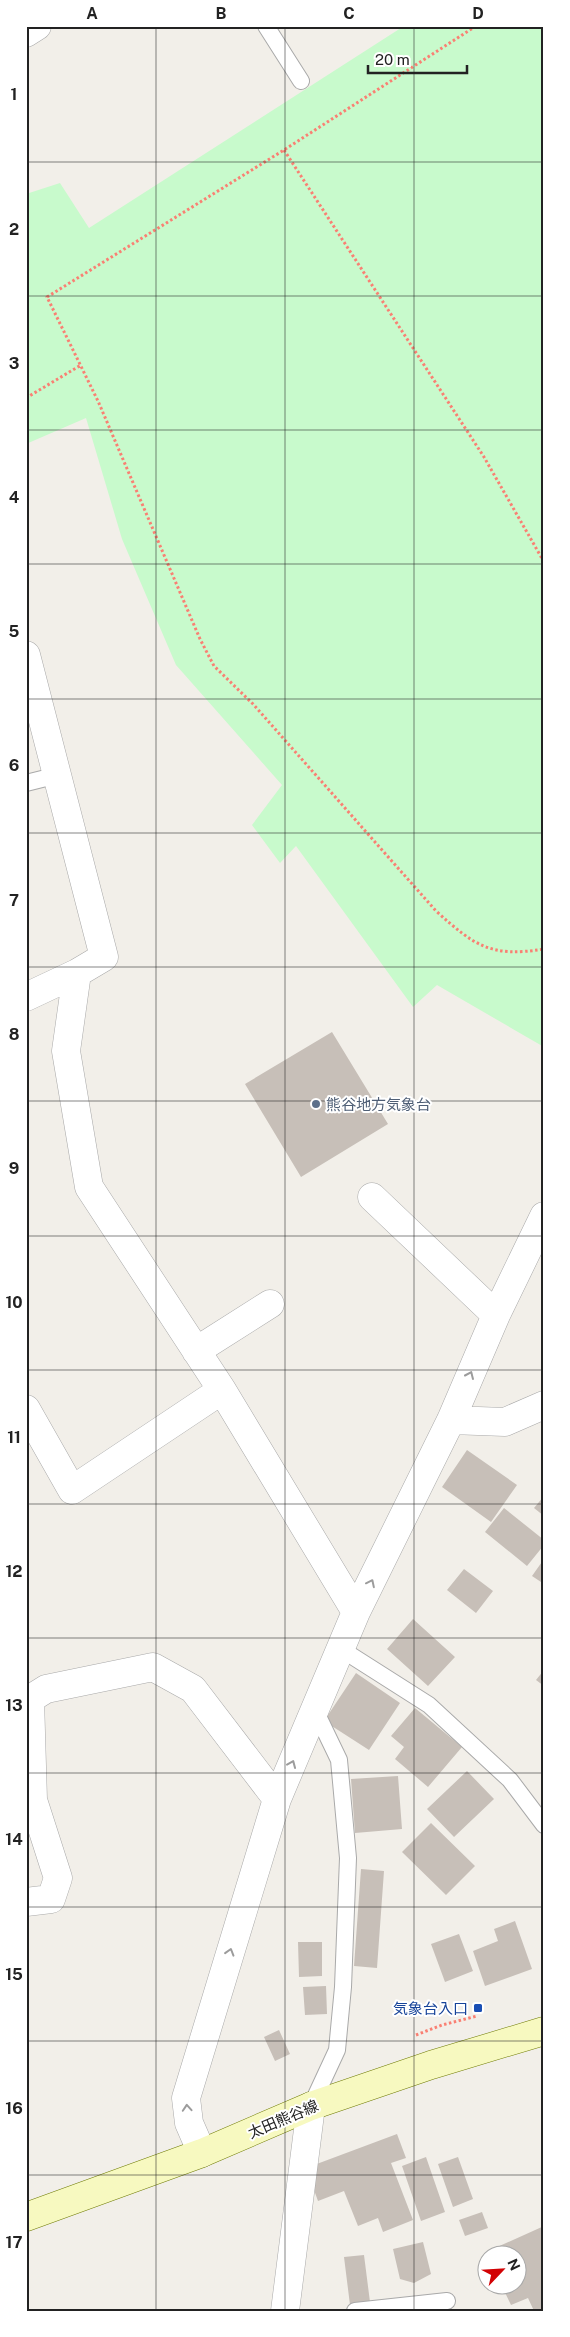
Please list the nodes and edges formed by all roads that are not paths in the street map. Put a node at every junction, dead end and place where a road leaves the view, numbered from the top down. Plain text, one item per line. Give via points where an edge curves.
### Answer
1 (38, 26) edge
2 (266, 26) edge
3 (26, 33) edge
4 (300, 81) dead end
5 (26, 655) edge
6 (58, 775) junction
7 (26, 783) edge
8 (78, 973) junction
9 (26, 998) edge
10 (372, 1197) dead end
11 (544, 1216) edge
12 (270, 1304) dead end
13 (496, 1314) junction
14 (196, 1351) junction
15 (222, 1390) junction
16 (544, 1405) edge
17 (26, 1409) edge
18 (451, 1420) junction
19 (356, 1612) junction
20 (341, 1649) junction
21 (315, 1710) junction
22 (277, 1799) junction
23 (544, 1825) edge
24 (26, 1902) edge
25 (544, 2031) edge
26 (312, 2106) junction
27 (202, 2153) junction
28 (26, 2217) edge
29 (447, 2301) dead end
30 (285, 2311) edge
31 (355, 2311) edge

1 - 3 street
2 - 4 lane
5 - 6 street
6 - 7 lane
6 - 8 street via 104,957
8 - 9 street
8 - 14 street via 66,1051 89,1187
10 - 13 street
11 - 13 street
12 - 14 street
18 -> 13 street
14 - 15 street
15 - 17 street via 72,1490
15 - 19 street
16 - 18 street via 505,1422
19 -> 18 street
19 - 20 street
20 - 21 street
20 - 23 lane via 428,1705 510,1780
22 -> 21 street
21 - 26 lane via 339,1760 348,1858 337,2050
22 - 24 street via 193,1688 153,1667 46,1689 30,1699 33,1800 58,1878 51,1899
27 -> 22 street via 189,2123 186,2098
25 - 26 main road, 太田熊谷線
26 - 27 main road, 太田熊谷線
26 - 30 street
27 - 28 main road, 太田熊谷線
29 - 31 lane

